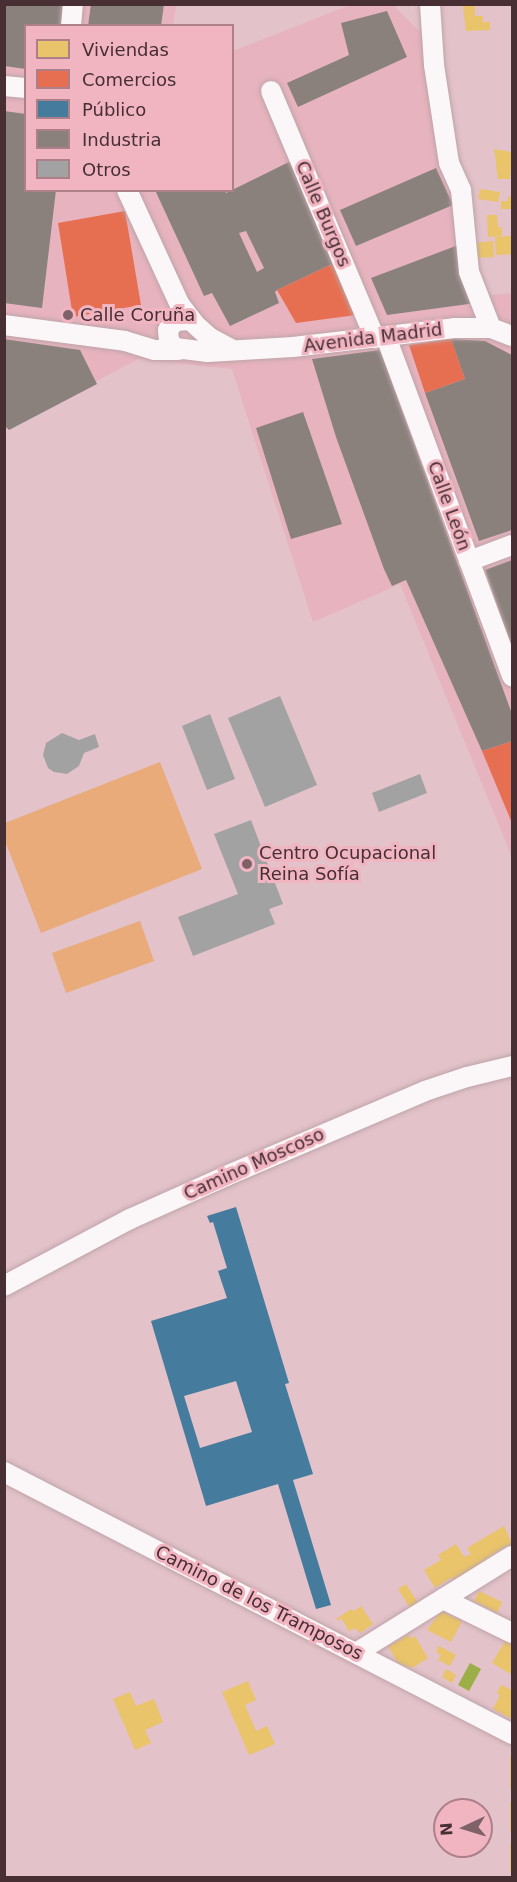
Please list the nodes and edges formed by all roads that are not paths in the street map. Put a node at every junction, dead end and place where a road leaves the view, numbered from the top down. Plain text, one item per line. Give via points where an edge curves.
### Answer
1 (73, 4) edge
2 (430, 4) edge
3 (71, 24) edge
4 (4, 86) edge
5 (24, 88) edge
6 (271, 91) dead end
7 (129, 192) edge
8 (169, 280) junction
9 (4, 325) edge
10 (195, 325) junction
11 (491, 328) junction
12 (169, 329) junction
13 (513, 336) edge
14 (381, 337) junction
15 (125, 341) junction
16 (181, 350) junction
17 (233, 350) junction
18 (513, 544) edge
19 (469, 561) junction
20 (513, 676) edge
21 (513, 1066) edge
22 (4, 1286) edge
23 (4, 1472) edge
24 (513, 1556) edge
25 (443, 1599) junction
26 (513, 1633) edge
27 (356, 1653) junction
28 (513, 1734) edge

1 - 3 street
2 - 11 street via 434,65 450,163 461,190 469,272
4 - 5 street
6 - 14 street, Calle Burgos
7 - 8 street
8 - 10 street
8 - 12 street
9 - 15 street
10 - 12 street via 179,319
10 - 16 street via 198,341
10 - 17 street
11 - 13 street, Avenida Madrid
11 - 14 street, Avenida Madrid via 454,328
12 - 15 street
12 - 16 street via 169,341
14 - 17 street, Avenida Madrid
14 - 19 street, Calle León
15 - 16 street, Avenida Madrid via 154,350
16 - 17 street, Avenida Madrid
18 - 19 street
19 - 20 street, Calle León
21 - 22 street, Camino Moscoso via 425,1091 248,1166 113,1227
23 - 27 street, Camino de los Tramposos
24 - 25 street
25 - 26 street
25 - 27 street
27 - 28 street, Camino de los Tramposos

